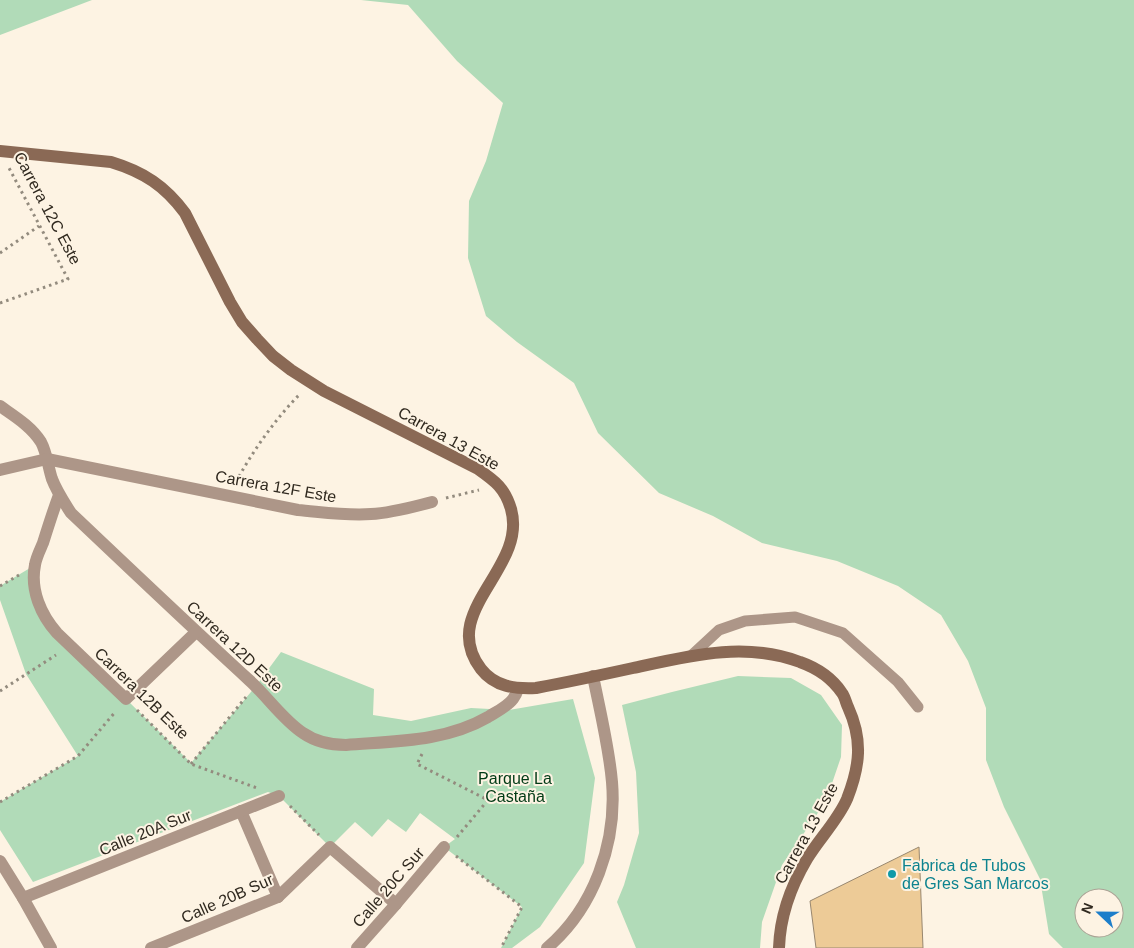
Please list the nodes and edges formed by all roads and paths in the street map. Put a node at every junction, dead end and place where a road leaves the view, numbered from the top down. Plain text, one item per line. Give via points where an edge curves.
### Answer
1 (2, 156) edge
2 (39, 226) junction
3 (0, 253) edge
4 (0, 303) edge
5 (310, 383) junction
6 (0, 406) edge
7 (47, 459) junction
8 (0, 470) edge
9 (499, 485) junction
10 (59, 495) junction
11 (229, 496) junction
12 (432, 502) joint
13 (196, 632) junction
14 (71, 646) junction
15 (692, 655) junction
16 (593, 676) junction
17 (256, 686) junction
18 (518, 689) junction
19 (0, 691) edge
20 (126, 699) junction
21 (918, 707) dead end
22 (430, 738) junction
23 (191, 764) junction
24 (279, 796) junction
25 (0, 802) edge
26 (241, 811) junction
27 (330, 847) junction
28 (444, 847) junction
29 (0, 861) edge
30 (278, 897) junction
31 (23, 898) junction
32 (396, 904) junction
33 (549, 947) edge
34 (51, 948) edge
35 (151, 948) edge
36 (357, 948) edge
37 (501, 948) edge
38 (779, 948) edge

1 - 2 path, Carrera 12C Este
1 - 5 main road, Carrera 13 Este via 111,162 153,181 176,201 185,214 242,322 273,356
2 - 3 path
2 - 4 path, Carrera 12C Este via 68,279
5 - 9 main road, Carrera 13 Este via 478,469
5 - 11 path via 264,438
6 - 7 street, Carrera 12D Este via 30,428 41,442
7 - 8 street
7 - 10 street, Carrera 12D Este
7 - 11 street, Carrera 12F Este
9 - 12 path
9 - 18 main road, Carrera 13 Este via 513,516 512,540 477,604 469,634 470,645 485,674
10 - 13 street, Carrera 12D Este via 71,513
10 - 14 street, Carrera 12B Este via 35,565 35,590 49,624
11 - 12 street, Carrera 12F Este via 336,514 372,514
13 - 17 street, Carrera 12D Este
13 - 20 street
14 - 19 path
14 - 20 street, Carrera 12B Este
15 - 16 main road, Carrera 13 Este
15 - 21 lane via 719,630 745,621 795,616 844,634 898,682
15 - 38 main road, Carrera 13 Este via 750,651 793,659 829,678 842,693 851,714 859,756 854,778 846,801 793,886 786,904
16 - 18 main road, Carrera 13 Este
16 - 33 street via 612,782 612,825 603,861 587,898
17 - 22 street, Carrera 12D Este via 295,727 324,743 346,745
17 - 23 path
18 - 22 street, Carrera 12D Este via 513,700 482,720
20 - 23 path, Carrera 12B Este
20 - 25 path via 78,756
22 - 28 path via 417,764 488,800 456,839
23 - 24 path, Carrera 12B Este
24 - 26 street, Calle 20A Sur
24 - 27 path, Carrera 12B Este
26 - 30 street
26 - 31 street, Calle 20A Sur
27 - 30 street, Calle 20B Sur
27 - 32 street
28 - 32 street, Calle 20C Sur
28 - 37 path via 522,907
29 - 31 street
30 - 35 street, Calle 20B Sur
31 - 34 street
32 - 36 street, Calle 20C Sur

